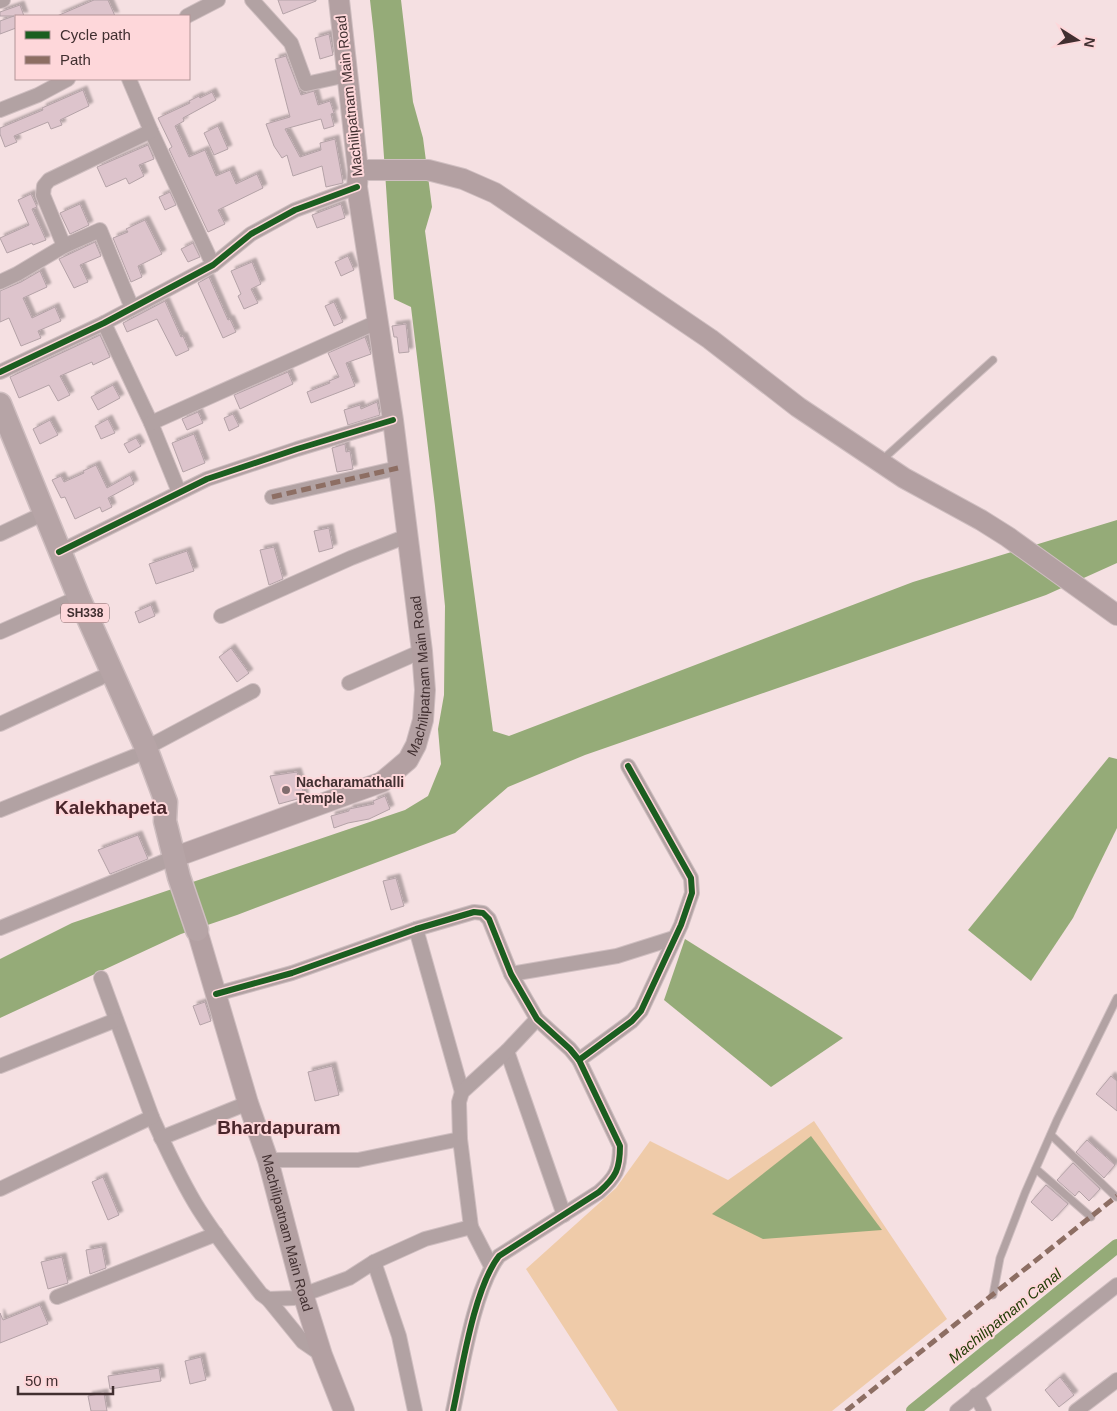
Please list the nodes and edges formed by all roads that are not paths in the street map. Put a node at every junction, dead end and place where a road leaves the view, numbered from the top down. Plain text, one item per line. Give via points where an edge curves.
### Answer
1 (218, 0) edge
2 (252, 0) edge
3 (339, 0) edge
4 (189, 15) edge
5 (347, 75) junction
6 (66, 80) edge
7 (129, 80) edge
8 (0, 110) edge
9 (151, 131) junction
10 (361, 175) junction
11 (64, 246) junction
12 (213, 265) junction
13 (0, 282) edge
14 (132, 308) junction
15 (377, 322) junction
16 (104, 323) junction
17 (993, 360) dead end
18 (0, 372) edge
19 (0, 404) edge
20 (393, 420) junction
21 (151, 423) junction
22 (1, 437) edge
23 (880, 462) junction
24 (398, 468) junction
25 (179, 492) junction
26 (272, 497) dead end
27 (34, 518) junction
28 (0, 534) edge
29 (407, 536) junction
30 (60, 552) junction
31 (68, 602) junction
32 (1117, 615) edge
33 (221, 616) dead end
34 (0, 632) edge
35 (422, 651) junction
36 (100, 678) junction
37 (349, 683) dead end
38 (253, 691) dead end
39 (0, 724) edge
40 (140, 752) junction
41 (628, 766) dead end
42 (0, 810) edge
43 (177, 867) junction
44 (0, 928) edge
45 (416, 929) junction
46 (197, 930) joint
47 (674, 938) junction
48 (512, 974) junction
49 (102, 978) dead end
50 (216, 994) junction
51 (1117, 998) edge
52 (538, 1019) junction
53 (116, 1020) junction
54 (507, 1051) junction
55 (579, 1060) junction
56 (0, 1066) edge
57 (462, 1092) junction
58 (248, 1103) junction
59 (152, 1117) junction
60 (1051, 1135) junction
61 (161, 1138) junction
62 (460, 1139) junction
63 (268, 1160) junction
64 (1036, 1169) junction
65 (0, 1189) edge
66 (1116, 1197) edge
67 (564, 1215) junction
68 (1091, 1217) dead end
69 (471, 1227) junction
70 (216, 1234) junction
71 (374, 1262) junction
72 (491, 1266) junction
73 (1117, 1285) edge
74 (992, 1295) dead end
75 (298, 1296) junction
76 (57, 1297) dead end
77 (268, 1299) junction
78 (322, 1355) junction
79 (1117, 1380) edge
80 (976, 1395) junction
81 (344, 1411) edge
82 (415, 1411) edge
83 (453, 1411) edge
84 (956, 1411) edge
85 (984, 1411) edge
86 (1076, 1411) edge

1 - 4 street
2 - 5 street via 291,43 306,84
3 - 5 main road, Machilipatnam Main Road
5 - 10 main road, Machilipatnam Main Road
6 - 8 street
7 - 9 street
9 - 11 street via 49,180 44,186 43,195
9 - 12 street
10 - 12 street via 251,234
10 - 15 main road, Machilipatnam Main Road
10 - 23 main road via 428,170 463,179 495,193 710,339 798,407
11 - 13 street
11 - 14 street via 100,230
12 - 14 street
14 - 16 street
15 - 20 main road, Machilipatnam Main Road
15 - 21 street
16 - 18 street
16 - 21 street
17 - 23 lane
19 - 30 main road, SH338
20 - 24 main road, Machilipatnam Main Road
20 - 25 street via 236,469
21 - 25 street
22 - 27 main road, SH338
23 - 32 main road via 1008,537
24 - 26 street
24 - 29 main road, Machilipatnam Main Road
25 - 30 street
27 - 28 street
27 - 31 main road, SH338
29 - 33 street
29 - 35 main road, Machilipatnam Main Road
30 - 40 main road, SH338
31 - 34 street
31 - 36 main road, SH338
35 - 37 street
35 - 43 main road, Machilipatnam Main Road via 423,720 416,746 408,760 382,782
36 - 39 street
36 - 40 main road, SH338
38 - 40 street
40 - 42 street
40 - 43 main road, SH338 via 154,808 165,821
41 - 47 street via 691,878 692,893
43 - 44 street
43 - 46 main road, Machilipatnam Main Road
45 - 48 street via 474,912 483,913 489,919
45 - 50 street via 292,972
45 - 57 street
46 - 50 main road, Machilipatnam Main Road
47 - 48 street via 617,956
47 - 55 street via 641,1011
48 - 52 street
49 - 53 street
50 - 58 main road, Machilipatnam Main Road
51 - 60 lane
52 - 54 street
52 - 55 street
53 - 56 street
53 - 59 street
54 - 57 street
54 - 67 street
55 - 67 street via 620,1146 620,1162 610,1183
57 - 62 street via 459,1102
58 - 61 street
58 - 63 main road, Machilipatnam Main Road
59 - 61 street
59 - 65 street
60 - 64 lane
60 - 66 lane
61 - 70 street via 195,1203
62 - 63 street via 358,1160
62 - 69 street
63 - 75 main road, Machilipatnam Main Road
64 - 68 lane
64 - 74 lane via 1010,1228
67 - 72 street via 499,1256
69 - 71 street via 425,1239
69 - 72 street
70 - 76 street
70 - 77 street
71 - 75 street via 348,1278
71 - 82 street via 402,1344
72 - 83 street via 475,1314
73 - 80 street
75 - 77 street
75 - 78 main road, Machilipatnam Main Road
77 - 78 street via 303,1342
78 - 81 main road, Machilipatnam Main Road
79 - 86 street
80 - 84 street
80 - 85 street

